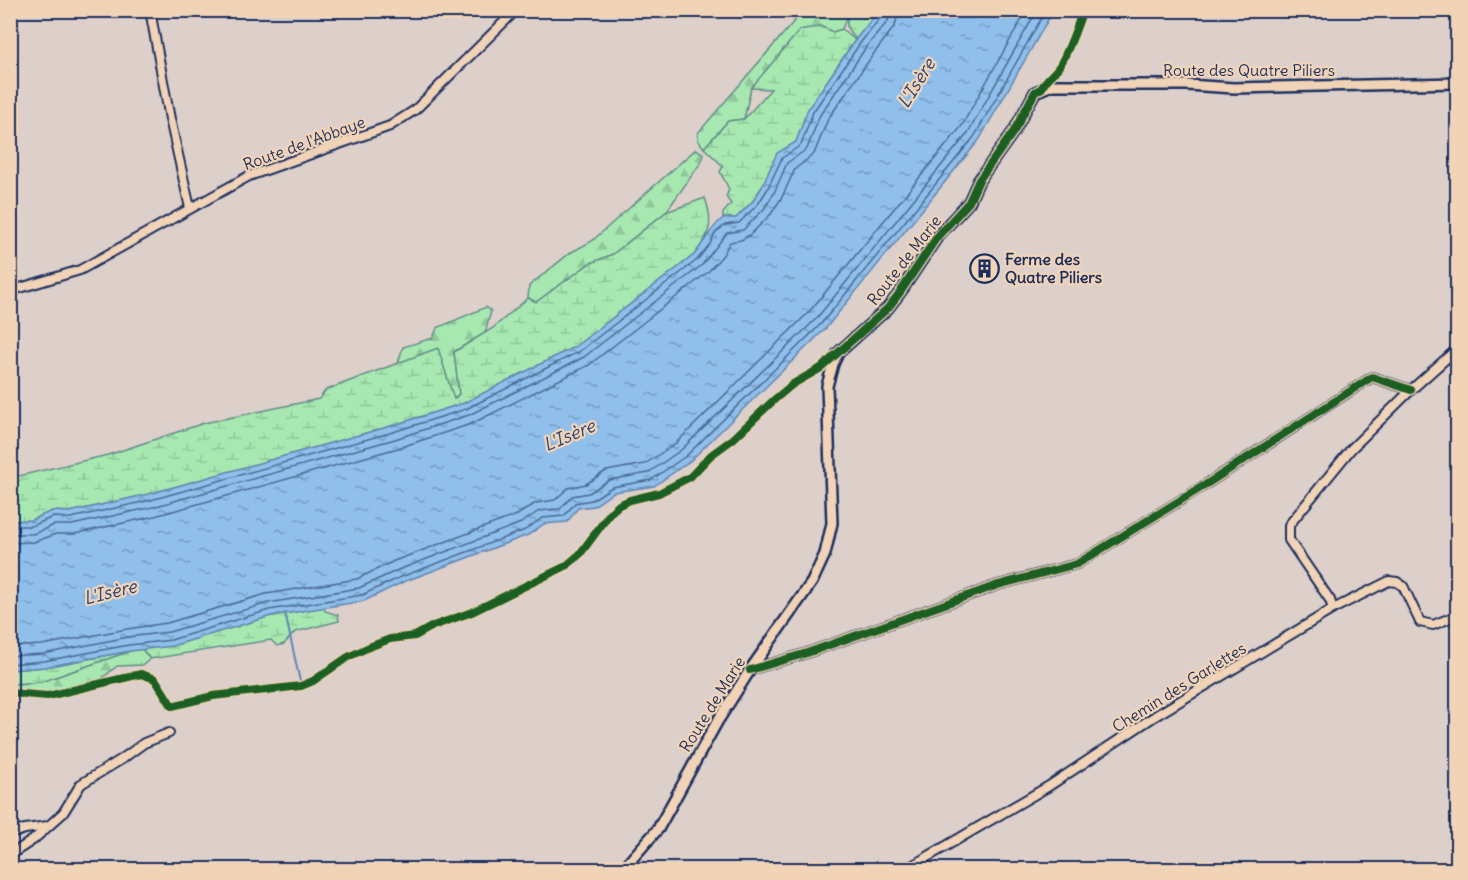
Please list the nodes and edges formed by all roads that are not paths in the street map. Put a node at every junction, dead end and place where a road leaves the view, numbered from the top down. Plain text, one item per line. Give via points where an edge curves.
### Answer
1 (150, 10) edge
2 (516, 10) edge
3 (1458, 83) edge
4 (1042, 88) joint
5 (190, 208) junction
6 (10, 291) edge
7 (1458, 348) edge
8 (1411, 390) junction
9 (1333, 609) junction
10 (1458, 615) edge
11 (750, 670) junction
12 (169, 733) dead end
13 (49, 826) junction
14 (10, 834) edge
15 (10, 855) edge
16 (622, 870) edge
17 (905, 870) edge

1 - 5 street
2 - 5 street, Route de l'Abbaye via 416,110 390,126 249,176
3 - 4 street, Route des Quatre Piliers
4 - 11 street, Route de Marie via 1035,92 969,202 937,237 883,312 838,353 826,398 832,523 825,554 812,582
5 - 6 street, Route de l'Abbaye via 80,270
7 - 8 street
8 - 9 street via 1351,449 1289,525 1289,540
8 - 11 street via 1372,377 1077,564 998,585
9 - 10 street, Chemin des Garlettes via 1389,581 1403,586 1420,622 1433,625
9 - 17 street, Chemin des Garlettes via 1155,716 1049,786
11 - 16 street, Route de Marie via 658,829
12 - 13 street via 144,743 81,784 63,813
13 - 14 street
13 - 15 street

